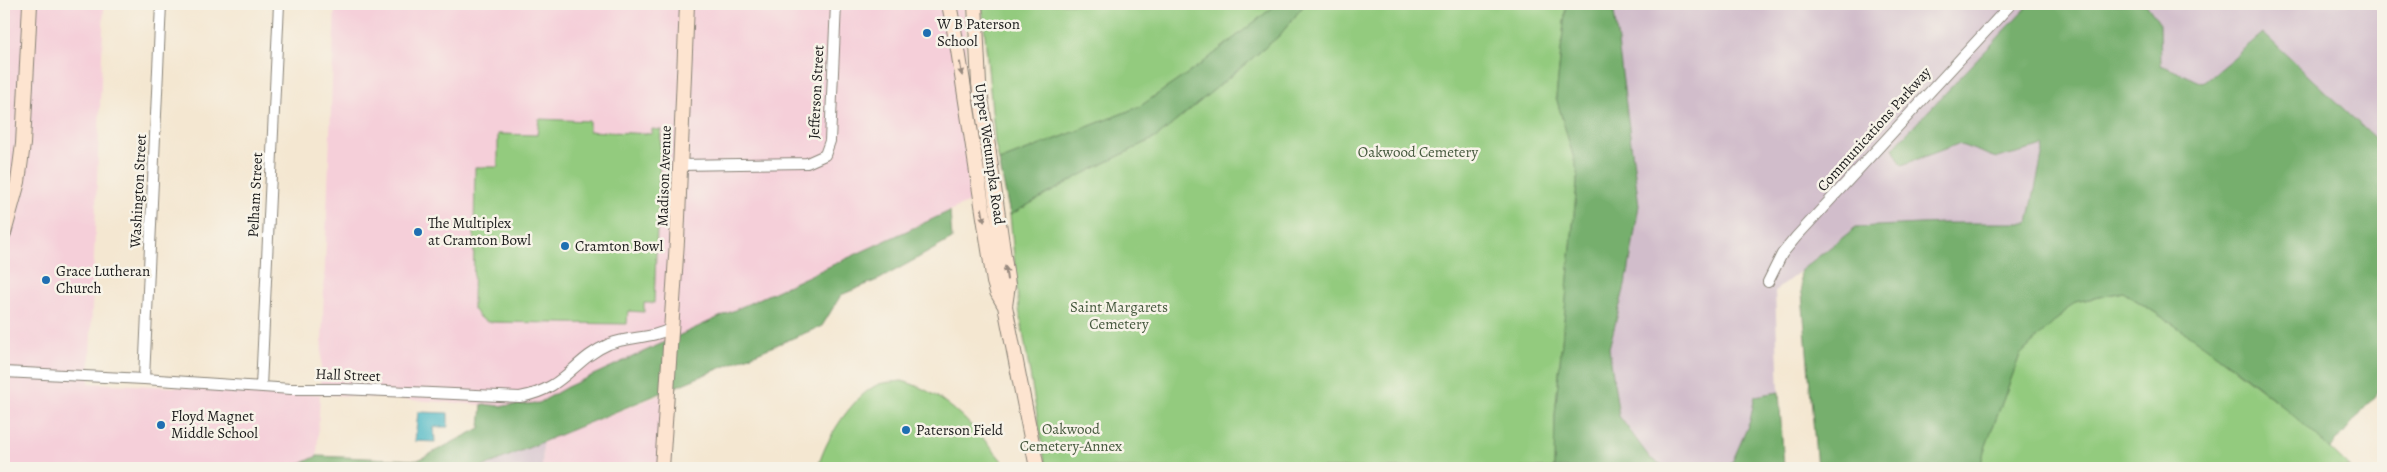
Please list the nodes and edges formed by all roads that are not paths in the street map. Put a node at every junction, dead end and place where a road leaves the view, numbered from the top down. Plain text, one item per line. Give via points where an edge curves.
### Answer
1 (30, 4) edge
2 (161, 4) edge
3 (279, 4) edge
4 (687, 4) edge
5 (836, 4) edge
6 (949, 4) edge
7 (975, 4) edge
8 (2011, 4) edge
9 (984, 123) junction
10 (970, 126) junction
11 (680, 165) junction
12 (9, 193) edge
13 (4, 233) edge
14 (1768, 282) dead end
15 (1005, 306) junction
16 (672, 328) junction
17 (4, 372) edge
18 (144, 379) junction
19 (261, 387) junction
20 (662, 468) edge
21 (1037, 468) edge

1 - 12 main road via 23,144
2 - 18 street, Washington Street
3 - 19 street, Pelham Street
4 - 11 main road, Madison Avenue
5 - 11 street, Jefferson Street via 830,141 825,155 807,163
6 -> 10 main road, Upper Wetumpka Road
7 - 9 main road, Upper Wetumpka Road
8 - 14 street, Communications Parkway via 1796,237 1782,254
9 - 10 main road
15 -> 9 main road, Upper Wetumpka Road via 1008,285
10 -> 15 main road, Upper Wetumpka Road via 987,245 997,292
11 - 16 main road, Madison Avenue
12 - 13 main road
15 - 21 main road, Upper Wetumpka Road
16 - 19 street, Hall Street via 656,336 610,344 592,354 554,385 520,397
16 - 20 main road, Madison Avenue
17 - 18 street, Hall Street
18 - 19 street, Hall Street

